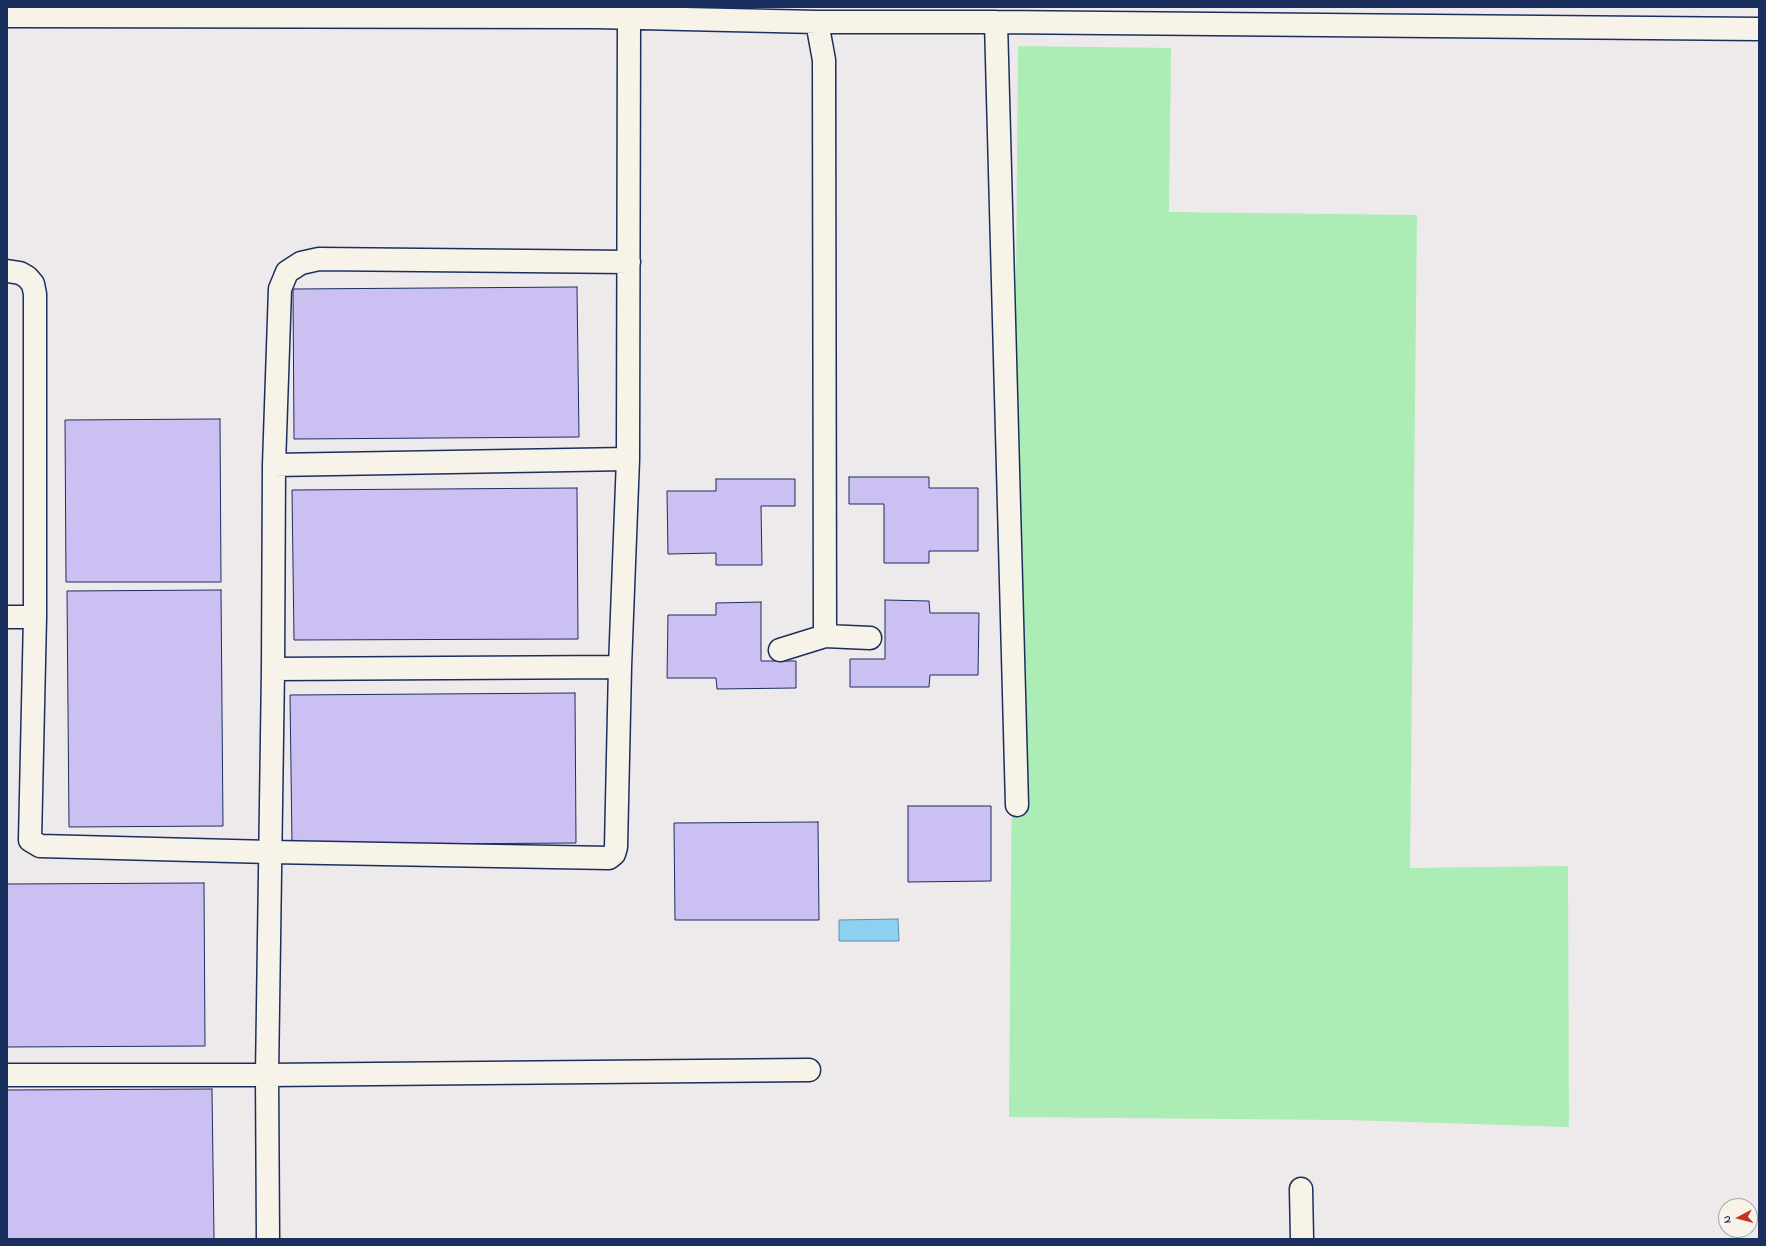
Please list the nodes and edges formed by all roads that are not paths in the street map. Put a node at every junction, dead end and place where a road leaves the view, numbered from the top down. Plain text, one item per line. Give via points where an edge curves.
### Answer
1 (7, 16) edge
2 (629, 17) junction
3 (817, 22) junction
4 (996, 22) junction
5 (1759, 29) edge
6 (629, 262) junction
7 (7, 272) edge
8 (628, 458) junction
9 (274, 465) junction
10 (7, 617) edge
11 (35, 617) junction
12 (825, 636) junction
13 (870, 638) dead end
14 (780, 650) dead end
15 (620, 667) junction
16 (273, 670) junction
17 (1017, 805) dead end
18 (270, 852) junction
19 (809, 1070) dead end
20 (7, 1075) edge
21 (267, 1075) junction
22 (1301, 1189) dead end
23 (268, 1239) edge
24 (1302, 1239) edge

1 - 2 street
2 - 3 street
2 - 6 street
3 - 4 street
3 - 12 street via 824,60
4 - 5 street
4 - 17 street
6 - 8 street
6 - 9 street via 319,259 301,263 287,272 280,289
7 - 11 street via 20,273 27,277 33,284 35,294
8 - 9 street
8 - 15 street
9 - 16 street
10 - 11 street
11 - 18 street via 30,840 40,846
12 - 13 street
12 - 14 street
15 - 16 street
15 - 18 street via 616,847 614,854 609,858
16 - 18 street
18 - 21 street
19 - 21 street
20 - 21 street
21 - 23 street
22 - 24 street

